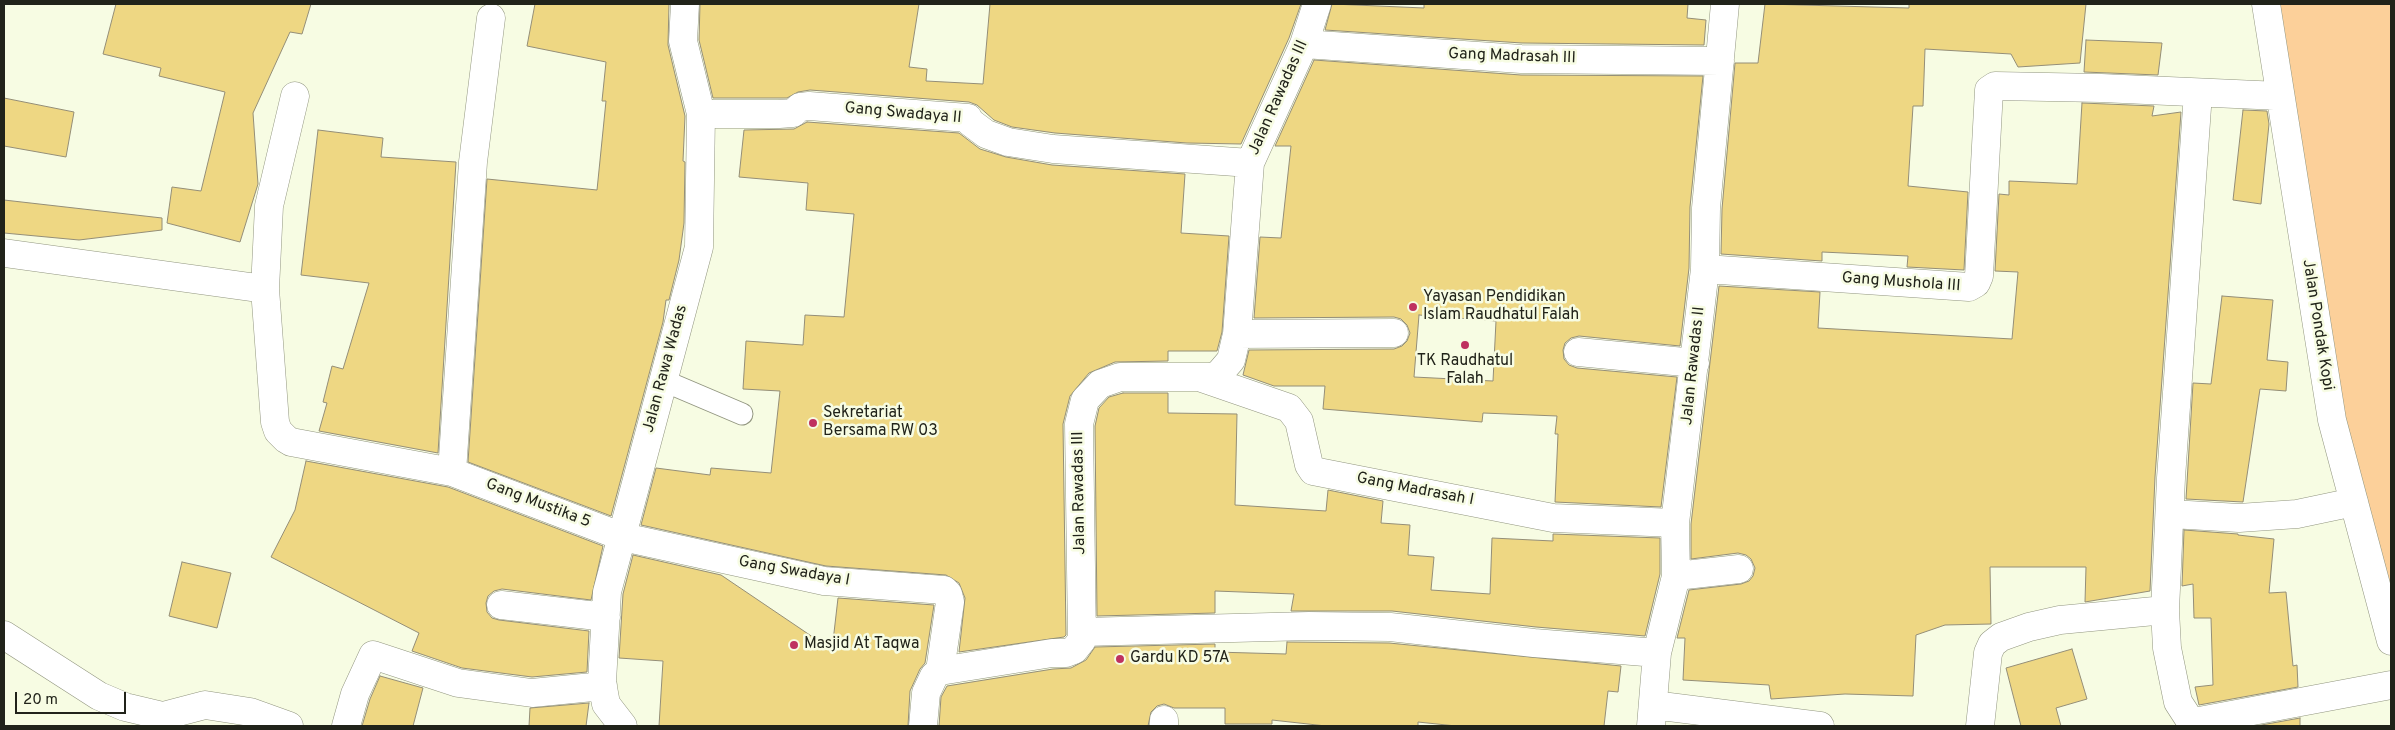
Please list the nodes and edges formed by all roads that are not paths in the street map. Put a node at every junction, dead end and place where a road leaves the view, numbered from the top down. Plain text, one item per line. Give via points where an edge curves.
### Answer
1 (685, 4) edge
2 (1317, 4) edge
3 (1725, 4) edge
4 (2266, 4) edge
5 (491, 18) dead end
6 (1304, 44) junction
7 (1720, 61) junction
8 (2198, 93) junction
9 (295, 96) dead end
10 (2280, 96) junction
11 (701, 114) junction
12 (1250, 164) junction
13 (4, 253) edge
14 (1704, 269) junction
15 (266, 289) junction
16 (1394, 332) dead end
17 (1237, 334) junction
18 (1578, 352) dead end
19 (1695, 363) junction
20 (1202, 378) junction
21 (662, 380) junction
22 (742, 414) dead end
23 (452, 472) junction
24 (2354, 502) junction
25 (2171, 514) junction
26 (1676, 523) junction
27 (623, 537) junction
28 (1739, 569) dead end
29 (1676, 576) junction
30 (502, 605) dead end
31 (2165, 610) junction
32 (606, 617) junction
33 (1084, 632) junction
34 (4, 635) edge
35 (2391, 640) edge
36 (1657, 653) junction
37 (940, 671) junction
38 (2391, 685) edge
39 (603, 686) junction
40 (1652, 715) edge
41 (289, 726) edge
42 (346, 726) edge
43 (623, 726) edge
44 (923, 726) edge
45 (1820, 726) edge
46 (1980, 726) edge

1 - 11 street, Jalan Rawa Wadas via 683,41
2 - 6 street, Jalan Rawadas III
3 - 7 street, Jalan Rawadas II
4 - 10 street, Jalan Pondak Kopi
5 - 23 street via 473,162
6 - 7 street, Gang Madrasah III via 1521,59
6 - 12 street, Jalan Rawadas III
7 - 14 street, Jalan Rawadas II via 1706,208
8 - 10 street
8 - 14 street, Gang Mushola III via 1995,86 1989,90 1979,276 1969,287
8 - 25 street
9 - 15 street, Gang Mustika 5 via 269,206
10 - 24 street, Jalan Pondak Kopi via 2332,420
11 - 12 street, Gang Swadaya II via 793,113 800,107 809,106 949,116 968,118 986,134 1008,142 1053,149
11 - 21 street, Jalan Rawa Wadas via 699,247
12 - 17 street, Jalan Rawadas III
13 - 15 street
14 - 19 street, Jalan Rawadas II
15 - 23 street, Gang Mustika 5 via 275,422 290,442
16 - 17 street
17 - 20 street, Jalan Rawadas III via 1231,360 1219,374
18 - 19 street
19 - 26 street, Jalan Rawadas II
20 - 26 street, Gang Madrasah I via 1288,408 1298,421 1309,465 1314,471 1553,518
20 - 33 street, Jalan Rawadas III via 1120,377 1100,384 1085,400 1079,424
21 - 22 lane
21 - 27 street, Jalan Rawa Wadas
23 - 27 street, Gang Mustika 5
24 - 25 street via 2297,514 2238,518
24 - 35 street, Jalan Pondak Kopi
25 - 31 street
26 - 29 street, Jalan Rawadas II
27 - 32 street, Jalan Rawa Wadas via 607,592
27 - 37 street, Gang Swadaya I via 824,581 944,590 950,602
28 - 29 street
29 - 36 street, Jalan Rawadas II
30 - 32 street
31 - 38 street via 2167,648 2178,702 2194,722
31 - 46 street via 2060,620 2001,637 1992,644 1988,653
32 - 39 street, Jalan Rawa Wadas
33 - 36 street via 1390,627
33 - 37 street via 1074,650
34 - 41 street via 99,696 125,707 163,716 206,705 250,712
36 - 40 street, Jalan Rawadas II
37 - 44 street via 926,692
39 - 42 street via 532,693 458,683 373,655 355,694
39 - 43 street, Jalan Rawa Wadas via 606,704
40 - 45 street

